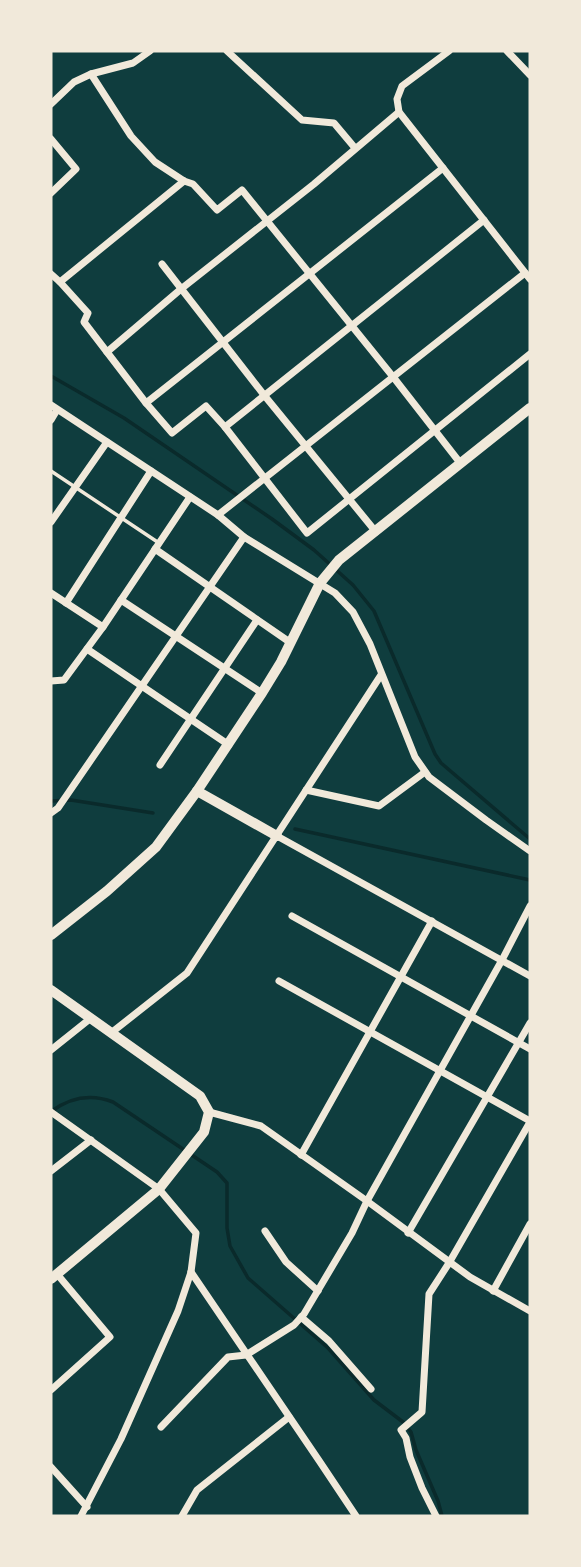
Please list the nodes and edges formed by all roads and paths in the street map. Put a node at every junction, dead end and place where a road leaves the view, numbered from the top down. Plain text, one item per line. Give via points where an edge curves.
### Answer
1 (150, 51) edge
2 (227, 51) edge
3 (450, 51) edge
4 (507, 51) edge
5 (91, 74) junction
6 (530, 75) edge
7 (51, 104) edge
8 (399, 112) junction
9 (51, 139) edge
10 (355, 148) junction
11 (443, 168) junction
12 (184, 181) junction
13 (51, 193) edge
14 (484, 220) junction
15 (268, 221) junction
16 (162, 264) dead end
17 (51, 274) edge
18 (310, 274) junction
19 (528, 276) edge
20 (60, 282) junction
21 (181, 289) junction
22 (351, 326) junction
23 (223, 343) junction
24 (107, 352) junction
25 (530, 354) edge
26 (394, 378) junction
27 (264, 395) junction
28 (146, 403) junction
29 (54, 408) edge
30 (530, 408) edge
31 (51, 420) edge
32 (225, 427) junction
33 (435, 430) junction
34 (107, 442) junction
35 (306, 446) junction
36 (461, 464) junction
37 (51, 471) edge
38 (151, 471) junction
39 (264, 480) junction
40 (75, 487) junction
41 (190, 497) junction
42 (348, 499) junction
43 (218, 515) junction
44 (121, 517) junction
45 (51, 522) edge
46 (376, 532) junction
47 (244, 537) junction
48 (157, 546) junction
49 (320, 583) junction
50 (209, 587) junction
51 (51, 593) edge
52 (121, 600) junction
53 (66, 603) junction
54 (257, 620) junction
55 (103, 627) junction
56 (176, 636) junction
57 (291, 643) junction
58 (87, 649) junction
59 (224, 668) junction
60 (381, 675) junction
61 (51, 681) edge
62 (142, 685) junction
63 (262, 693) junction
64 (191, 719) junction
65 (229, 745) junction
66 (160, 765) dead end
67 (425, 772) junction
68 (306, 790) junction
69 (197, 791) junction
70 (51, 813) edge
71 (277, 836) junction
72 (530, 851) edge
73 (530, 906) edge
74 (292, 916) dead end
75 (432, 921) junction
76 (51, 935) edge
77 (502, 960) junction
78 (530, 975) edge
79 (401, 976) junction
80 (279, 981) dead end
81 (51, 990) edge
82 (471, 1016) junction
83 (91, 1018) junction
84 (530, 1023) edge
85 (370, 1031) junction
86 (111, 1033) junction
87 (519, 1042) junction
88 (530, 1049) edge
89 (51, 1050) edge
90 (440, 1071) junction
91 (487, 1097) junction
92 (209, 1112) junction
93 (54, 1115) edge
94 (530, 1122) edge
95 (91, 1140) junction
96 (301, 1155) junction
97 (51, 1171) edge
98 (159, 1189) junction
99 (367, 1202) junction
100 (530, 1224) edge
101 (265, 1231) dead end
102 (408, 1233) junction
103 (449, 1263) junction
104 (191, 1272) junction
105 (54, 1277) edge
106 (318, 1291) junction
107 (493, 1291) junction
108 (530, 1311) edge
109 (301, 1317) junction
110 (246, 1355) junction
111 (371, 1389) dead end
112 (51, 1391) edge
113 (289, 1417) junction
114 (161, 1427) dead end
115 (51, 1466) edge
116 (86, 1507) junction
117 (351, 1515) edge
118 (81, 1516) edge
119 (182, 1516) edge
120 (436, 1516) edge

1 - 5 street via 133,62
2 - 10 street via 302,120 334,123
3 - 8 street via 402,86
4 - 6 street
5 - 7 street via 74,82
5 - 12 street via 131,136 155,162
8 - 10 street
8 - 11 street
9 - 13 street via 76,169
10 - 15 street
11 - 14 street
11 - 18 street
12 - 15 street via 193,184 217,210 242,190
12 - 20 street
14 - 19 street
14 - 22 street
15 - 18 street
15 - 21 street
16 - 21 street
17 - 20 street
18 - 22 street
18 - 23 street
19 - 26 street
20 - 24 street via 89,313 84,322
21 - 23 street
21 - 24 street
22 - 26 street
22 - 27 street
23 - 27 street
23 - 28 street
24 - 28 street
25 - 33 street
26 - 33 street
26 - 35 street
27 - 32 street
27 - 35 street
28 - 32 street via 172,433 206,406
29 - 31 street
29 - 34 street
30 - 36 street
32 - 39 street
33 - 36 street
33 - 42 street
34 - 38 street
34 - 40 street
35 - 39 street
35 - 42 street
36 - 46 street
37 - 40 lane
38 - 41 street
38 - 44 street
39 - 42 street via 307,533
39 - 43 street
40 - 44 lane
40 - 45 street
41 - 43 street
41 - 48 street
42 - 46 street
43 - 47 street
44 - 48 lane
44 - 53 street
46 - 49 street
47 - 49 street
47 - 50 street
48 - 50 street
48 - 52 street
49 - 57 street
49 - 60 street via 353,612
50 - 54 street
50 - 56 street
51 - 53 street
52 - 55 street
52 - 56 street
53 - 55 street
54 - 57 street
54 - 59 street
55 - 58 street
56 - 59 street
56 - 62 street
57 - 63 street
58 - 61 street via 64,680
58 - 62 street
59 - 63 street
59 - 64 street
60 - 67 street
60 - 68 street
62 - 64 street
62 - 70 street
63 - 65 street
64 - 65 street
64 - 66 street
65 - 69 street
67 - 68 street via 379,806
67 - 72 street
68 - 71 street
69 - 71 street
69 - 76 street via 156,847
71 - 75 street
71 - 86 street via 187,973
73 - 77 street
74 - 79 street
75 - 77 street
75 - 79 street
77 - 78 street
77 - 82 street
79 - 82 street
79 - 85 street
80 - 85 street
81 - 83 street
82 - 87 street
82 - 90 street
83 - 86 street
83 - 89 street
84 - 87 street
85 - 90 street
85 - 96 street
86 - 92 street via 200,1096
87 - 88 street
87 - 91 street
90 - 91 street
90 - 99 street
91 - 94 street
91 - 102 street
92 - 96 street via 261,1126
92 - 98 street via 204,1132
93 - 95 street
94 - 103 street
95 - 97 street
95 - 98 street
96 - 99 street
98 - 104 street via 196,1233
98 - 105 street
99 - 102 street
99 - 106 street
100 - 107 street
101 - 106 street via 286,1262
102 - 103 street
103 - 107 street
103 - 120 street via 429,1294 422,1412 401,1430
104 - 110 street
104 - 116 street via 121,1439
105 - 112 street via 110,1337
106 - 109 street
107 - 108 street
109 - 110 street
109 - 111 street via 330,1341
110 - 113 street
110 - 114 street via 228,1357
113 - 117 street
113 - 119 street via 197,1490
115 - 116 street
116 - 118 street

